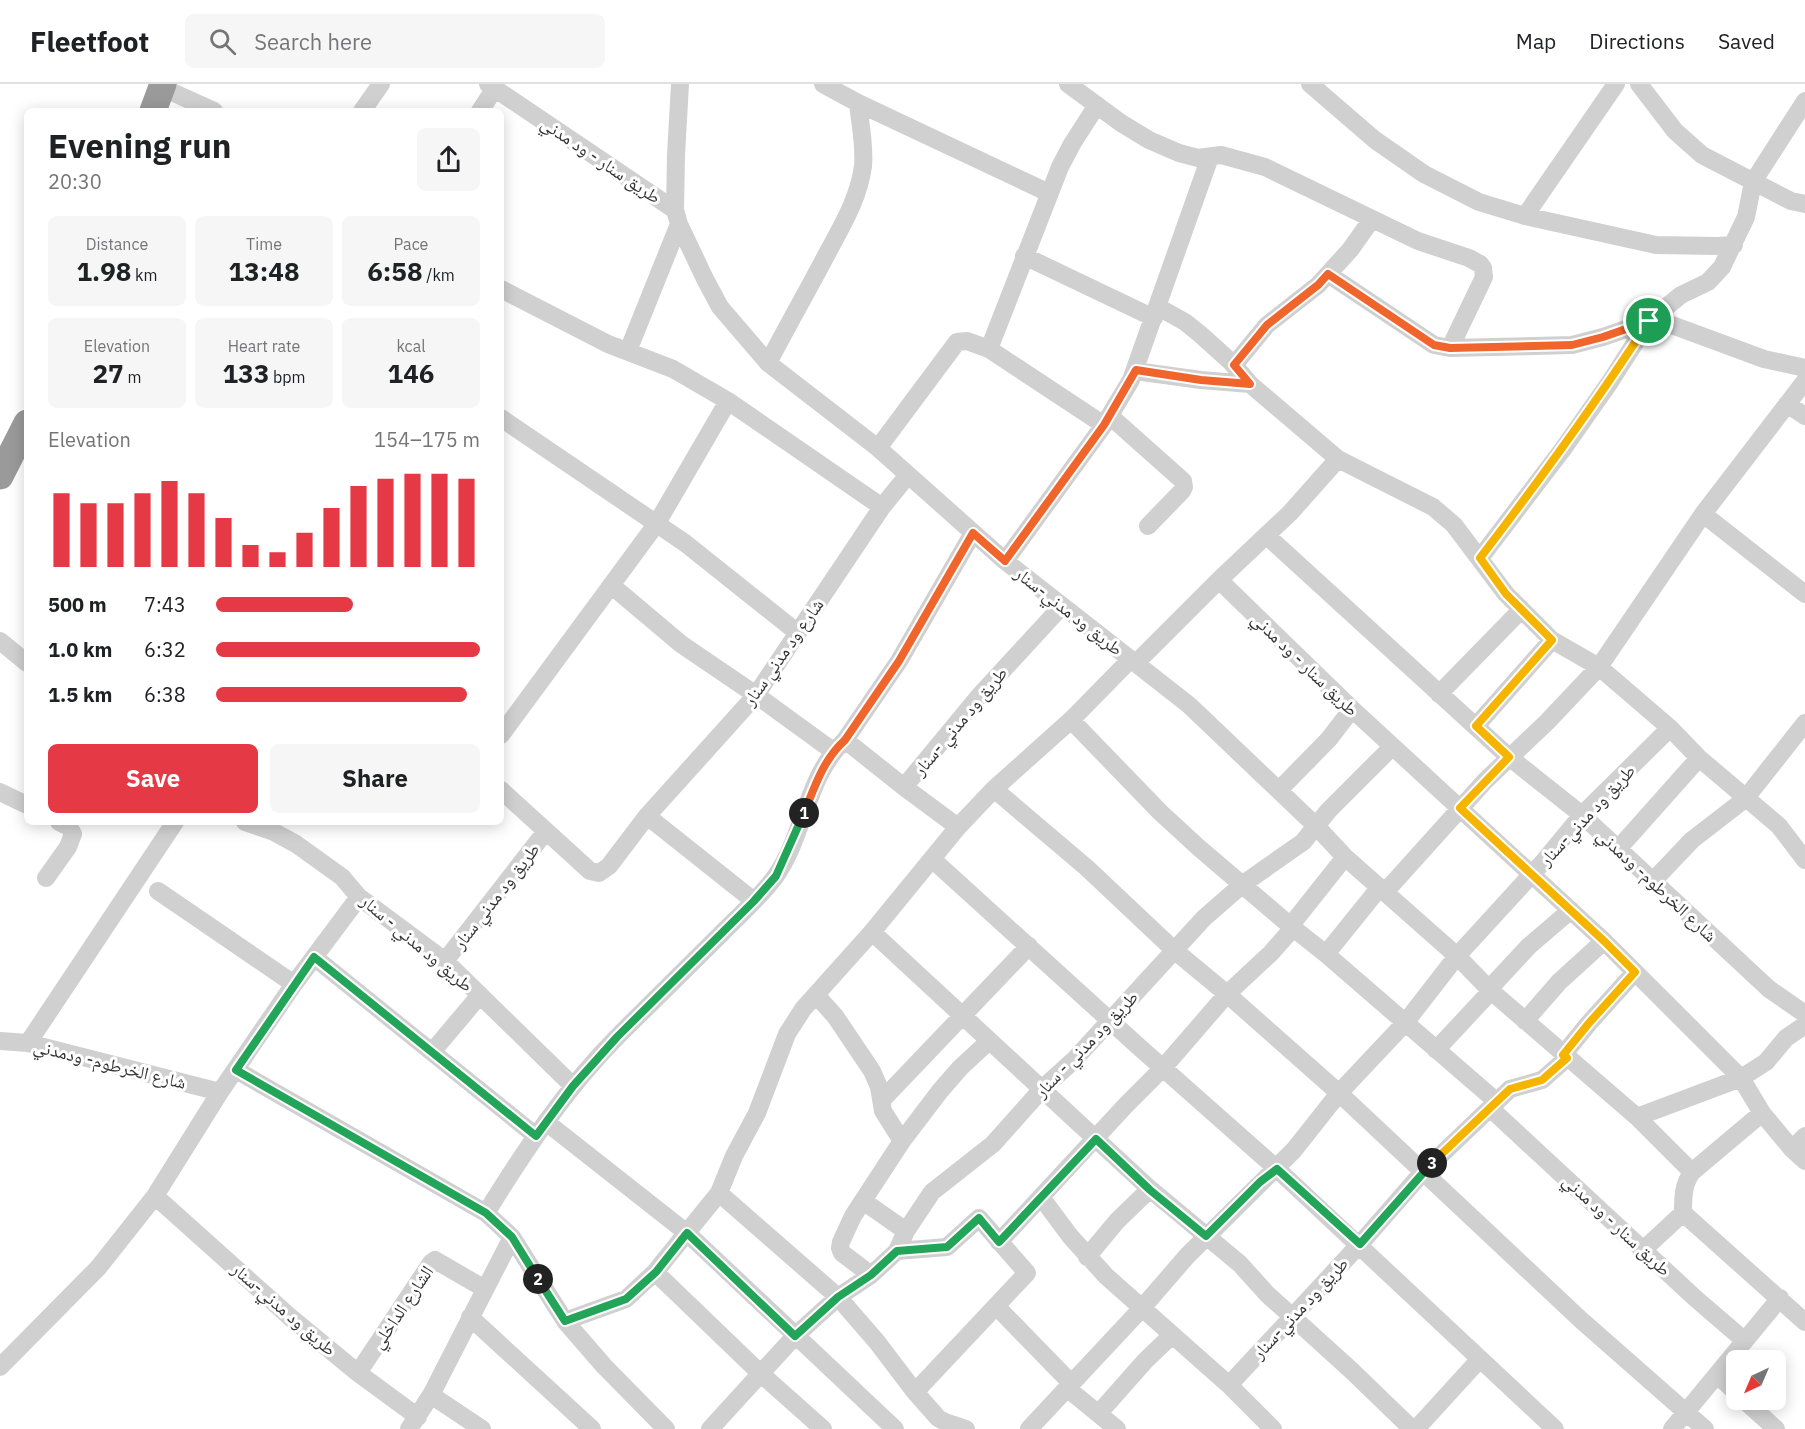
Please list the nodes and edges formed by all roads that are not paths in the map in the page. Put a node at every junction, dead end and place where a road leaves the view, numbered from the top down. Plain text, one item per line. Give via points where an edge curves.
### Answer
1 (381, 84) edge
2 (680, 84) edge
3 (824, 84) edge
4 (1068, 84) edge
5 (1310, 84) edge
6 (1616, 84) edge
7 (1639, 84) edge
8 (491, 86) edge
9 (159, 94) edge
10 (1805, 101) edge
11 (858, 103) junction
12 (1097, 105) junction
13 (204, 108) edge
14 (364, 108) edge
15 (481, 108) edge
16 (1210, 157) junction
17 (1753, 182) junction
18 (1048, 193) junction
19 (1805, 204) edge
20 (1525, 216) junction
21 (677, 217) junction
22 (1372, 219) junction
23 (1734, 245) junction
24 (1024, 256) junction
25 (1328, 274) junction
26 (504, 291) edge
27 (1156, 312) junction
28 (1649, 321) junction
29 (1450, 348) junction
30 (989, 349) junction
31 (628, 351) junction
32 (768, 363) junction
33 (1234, 365) junction
34 (1805, 368) edge
35 (1136, 370) junction
36 (1805, 381) edge
37 (1250, 384) junction
38 (728, 401) junction
39 (1787, 404) junction
40 (1805, 416) edge
41 (504, 420) edge
42 (1107, 421) junction
43 (24, 429) edge
44 (878, 447) junction
45 (1338, 459) junction
46 (908, 475) junction
47 (0, 476) edge
48 (882, 507) junction
49 (1703, 514) junction
50 (657, 523) junction
51 (1148, 526) dead end
52 (973, 533) junction
53 (1267, 536) junction
54 (1480, 558) junction
55 (1005, 561) junction
56 (1219, 580) junction
57 (611, 585) junction
58 (1805, 594) edge
59 (1062, 606) junction
60 (1521, 610) junction
61 (798, 633) junction
62 (1552, 640) junction
63 (0, 642) edge
64 (24, 661) edge
65 (1133, 661) junction
66 (1599, 666) junction
67 (756, 694) junction
68 (1439, 694) junction
69 (1352, 710) junction
70 (1071, 720) junction
71 (1805, 723) edge
72 (1476, 726) junction
73 (1670, 728) junction
74 (504, 731) edge
75 (839, 746) junction
76 (1392, 747) junction
77 (1509, 757) junction
78 (1699, 758) junction
79 (904, 787) junction
80 (994, 789) junction
81 (1279, 790) junction
82 (0, 792) edge
83 (504, 793) edge
84 (1745, 799) junction
85 (24, 804) edge
86 (1460, 808) junction
87 (1582, 815) junction
88 (647, 816) junction
89 (65, 825) edge
90 (173, 825) edge
91 (253, 825) edge
92 (1316, 825) junction
93 (958, 827) junction
94 (546, 831) junction
95 (1618, 849) junction
96 (1345, 857) junction
97 (932, 859) junction
98 (1805, 860) edge
99 (1532, 874) junction
100 (46, 878) dead end
101 (1653, 881) junction
102 (1243, 884) junction
103 (1383, 889) junction
104 (158, 891) dead end
105 (359, 897) junction
106 (754, 901) junction
107 (1570, 910) junction
108 (1293, 928) junction
109 (872, 932) junction
110 (1604, 941) junction
111 (1029, 946) junction
112 (1174, 950) junction
113 (1326, 954) junction
114 (1457, 956) junction
115 (314, 957) junction
116 (445, 961) junction
117 (1635, 972) junction
118 (294, 984) junction
119 (1490, 990) junction
120 (1227, 994) junction
121 (816, 995) junction
122 (480, 996) junction
123 (1805, 1014) edge
124 (962, 1017) junction
125 (1111, 1021) junction
126 (1525, 1021) junction
127 (1405, 1023) junction
128 (1805, 1025) edge
129 (0, 1041) edge
130 (988, 1042) junction
131 (28, 1043) junction
132 (1436, 1050) junction
133 (432, 1052) junction
134 (1565, 1056) junction
135 (1163, 1068) junction
136 (236, 1070) junction
137 (1741, 1078) junction
138 (573, 1086) junction
139 (1043, 1088) junction
140 (220, 1092) junction
141 (1339, 1094) junction
142 (882, 1100) junction
143 (1493, 1105) junction
144 (1762, 1113) junction
145 (1637, 1117) junction
146 (541, 1129) junction
147 (1096, 1139) junction
148 (902, 1141) junction
149 (1801, 1149) edge
150 (1277, 1169) junction
151 (1692, 1172) junction
152 (1422, 1173) junction
153 (1150, 1190) junction
154 (719, 1193) junction
155 (155, 1196) junction
156 (1041, 1197) junction
157 (863, 1201) junction
158 (486, 1213) junction
159 (1683, 1213) junction
160 (906, 1231) junction
161 (687, 1233) junction
162 (1206, 1236) junction
163 (512, 1237) junction
164 (999, 1242) junction
165 (1360, 1244) junction
166 (1643, 1250) junction
167 (897, 1251) junction
168 (1087, 1257) junction
169 (656, 1272) junction
170 (871, 1275) junction
171 (485, 1289) junction
172 (838, 1297) junction
173 (1780, 1298) junction
174 (997, 1307) junction
175 (1142, 1308) junction
176 (1293, 1316) junction
177 (470, 1317) junction
178 (565, 1321) junction
179 (1805, 1322) edge
180 (1172, 1335) junction
181 (795, 1336) junction
182 (1745, 1341) junction
183 (1479, 1360) junction
184 (0, 1367) edge
185 (358, 1373) junction
186 (760, 1373) junction
187 (1718, 1375) junction
188 (1726, 1383) edge
189 (1228, 1385) junction
190 (1070, 1387) junction
191 (915, 1392) junction
192 (430, 1395) junction
193 (1755, 1410) edge
194 (1099, 1413) junction
195 (1686, 1413) junction
196 (413, 1423) edge
197 (933, 1424) edge
198 (712, 1428) edge
199 (482, 1429) edge
200 (592, 1429) edge
201 (666, 1429) edge
202 (823, 1429) edge
203 (895, 1429) edge
204 (966, 1429) edge
205 (1029, 1429) edge
206 (1117, 1429) edge
207 (1274, 1429) edge
208 (1414, 1429) edge
209 (1555, 1429) edge
210 (1672, 1429) edge
211 (1705, 1429) edge
212 (1776, 1429) edge

1 - 14 street
2 - 21 street
3 - 11 street
4 - 12 street
5 - 20 street via 1375,140 1424,174 1479,202
6 - 20 street
7 - 17 street via 1675,130 1702,155
8 - 15 street
8 - 21 street, طريق سنار - ود مدني
9 - 13 street
10 - 17 street
11 - 18 street
11 - 32 street via 863,165 859,188
12 - 16 street via 1149,140 1189,156
12 - 18 street
16 - 22 street via 1221,155 1265,167
16 - 27 street
17 - 19 street
17 - 23 street via 1746,217
18 - 24 street
20 - 23 street via 1656,245
21 - 31 street
21 - 32 street, طريق ود مدني-سنار via 720,307
22 - 25 street
22 - 29 street via 1418,241 1469,258 1483,268 1484,277
23 - 28 street via 1708,282 1681,295
24 - 27 street
24 - 30 street
25 - 29 street via 1434,345
25 - 33 street via 1267,325
26 - 31 street
27 - 33 street via 1185,322
27 - 35 street
28 - 29 street via 1572,345
28 - 34 street via 1661,321 1764,359
28 - 54 street via 1563,448
30 - 42 street
30 - 44 street via 967,340 957,342
31 - 38 street via 673,369
32 - 44 street, طريق ود مدني-سنار
33 - 37 street
35 - 37 street
35 - 42 street
36 - 39 street
37 - 45 street
38 - 48 street
38 - 50 street
39 - 40 street
39 - 49 street
41 - 50 street
42 - 51 street via 1184,482 1182,491
42 - 55 street
43 - 47 highway
44 - 46 street, طريق ود مدني-سنار
45 - 53 street
45 - 54 street via 1432,507 1455,525
46 - 48 street, شارع ود مدني سنار
46 - 52 street, طريق ود مدني-سنار
48 - 61 street, شارع ود مدني سنار
49 - 58 street
49 - 66 street
50 - 57 street
50 - 61 street
52 - 55 street, طريق ود مدني-سنار
52 - 75 street via 899,661
53 - 56 street
53 - 68 street, شارع الخرطوم- ودمدني
54 - 60 street
55 - 59 street, طريق ود مدني-سنار
56 - 65 street
56 - 69 street, طريق سنار - ود مدني
57 - 67 street via 681,644
57 - 74 street
59 - 65 street, طريق ود مدني-سنار
59 - 79 street, طريق ود مدني -سنار via 980,695
60 - 62 street
60 - 68 street
61 - 67 street, شارع ود مدني سنار
62 - 66 street
62 - 72 street
63 - 64 street
65 - 70 street
65 - 81 street, طريق ود مدني-سنار via 1189,705
66 - 73 street
66 - 77 street
67 - 75 street
67 - 88 street, شارع ود مدني سنار
68 - 72 street, شارع الخرطوم- ودمدني
69 - 76 street, طريق سنار - ود مدني
69 - 81 street
70 - 80 street
70 - 102 street via 1160,812
71 - 84 street
72 - 77 street, شارع الخرطوم- ودمدني
73 - 78 street
73 - 87 street, طريق ود مدني-سنار
75 - 79 street
75 - 106 street via 824,766 776,876
76 - 86 street, طريق سنار - ود مدني
76 - 92 street
77 - 86 street
77 - 87 street, شارع الخرطوم- ودمدني
78 - 84 street
78 - 95 street
79 - 93 street, طريق ود مدني -سنار
80 - 93 street
80 - 112 street via 1087,868
81 - 92 street, طريق ود مدني-سنار
82 - 85 street
83 - 94 street
84 - 98 street via 1779,826
84 - 101 street via 1692,840
86 - 99 street, طريق سنار - ود مدني
86 - 103 street
87 - 95 street, شارع الخرطوم- ودمدني
87 - 99 street, طريق ود مدني-سنار
88 - 94 street, شارع ود مدني سنار via 609,866 599,873 590,871
88 - 106 street
89 - 100 street via 73,834
90 - 131 street
91 - 105 street, طريق ود مدني - سنار via 296,844 342,877
92 - 96 street, طريق ود مدني-سنار
92 - 102 street, طريق ود مدني - سنار via 1303,842
93 - 97 street
94 - 116 street, طريق ود مدني سنار
95 - 101 street, شارع الخرطوم- ودمدني
96 - 103 street, طريق ود مدني-سنار
96 - 108 street via 1295,920
97 - 109 street
97 - 111 street
99 - 107 street, طريق سنار - ود مدني
99 - 114 street, طريق ود مدني-سنار
101 - 123 street, شارع الخرطوم- ودمدني via 1769,989
102 - 108 street
102 - 112 street, طريق ود مدني - سنار
103 - 113 street
103 - 114 street, طريق ود مدني-سنار
104 - 118 street
105 - 115 street
105 - 116 street, طريق ود مدني - سنار
106 - 138 street
107 - 110 street, طريق سنار - ود مدني
107 - 119 street via 1529,946
108 - 113 street
108 - 120 street
109 - 121 street
109 - 124 street
110 - 117 street, طريق سنار - ود مدني
110 - 126 street via 1559,982
111 - 124 street
111 - 125 street
112 - 120 street
112 - 125 street, طريق ود مدني - سنار
113 - 127 street
114 - 119 street, طريق ود مدني-سنار
114 - 127 street, طريق ود مدني-سنار
115 - 118 street
115 - 133 street
116 - 122 street, طريق ود مدني - سنار
117 - 134 street
117 - 137 street, طريق سنار - ود مدني
118 - 136 street
119 - 126 street, طريق ود مدني-سنار
119 - 132 street
120 - 135 street
120 - 141 street
121 - 142 street via 872,1071
121 - 154 street via 793,1022 757,1113
122 - 133 street
122 - 138 street, طريق ود مدني - سنار
124 - 130 street
124 - 142 street
125 - 135 street
125 - 139 street, طريق ود مدني - سنار
126 - 134 street, طريق ود مدني-سنار
127 - 132 street
127 - 141 street, طريق ود مدني-سنار
128 - 137 street via 1786,1038 1766,1062
129 - 131 street, شارع الخرطوم- ودمدني
130 - 139 street
130 - 148 street via 940,1091
131 - 140 street, شارع الخرطوم- ودمدني
132 - 143 street
133 - 146 street
134 - 143 street, طريق ود مدني-سنار via 1542,1080 1510,1089
134 - 145 street, طريق ود مدني-سنار
135 - 147 street
135 - 150 street
136 - 140 street
136 - 158 street
137 - 144 street
137 - 145 street
138 - 146 street
139 - 147 street
139 - 160 street, طريق ود مدني - سنار via 993,1144 932,1192
140 - 155 street
141 - 150 street, طريق ود مدني-سنار
141 - 152 street
142 - 148 street via 884,1111
143 - 152 street, طريق ود مدني-سنار
143 - 166 street, طريق سنار - ود مدني
144 - 149 street
144 - 151 street
145 - 151 street, طريق ود مدني-سنار
146 - 158 street
146 - 161 street
147 - 153 street
147 - 156 street
148 - 157 street
150 - 162 street, طريق ود مدني-سنار
150 - 165 street
151 - 159 street via 1683,1192
152 - 165 street, طريق ود مدني-سنار
152 - 195 street
153 - 162 street
153 - 168 street
154 - 161 street
154 - 172 street
155 - 184 street via 98,1268
155 - 185 street, طريق ود مدني-سنار
156 - 164 street
156 - 168 street
157 - 160 street
157 - 170 street via 840,1248
158 - 163 street
159 - 166 street
159 - 173 street
160 - 167 street, طريق ود مدني - سنار
161 - 169 street
161 - 181 street
162 - 175 street, طريق ود مدني-سنار
162 - 176 street
163 - 171 street, طريق ود مدني-سنار
163 - 178 street
164 - 167 street via 979,1218 947,1247
164 - 174 street via 1027,1273
165 - 176 street, طريق ود مدني-سنار
165 - 183 street
166 - 182 street, طريق سنار - ود مدني
167 - 170 street, طريق ود مدني - سنار
168 - 175 street
169 - 178 street via 626,1299
169 - 186 street
170 - 172 street
171 - 177 street, طريق ود مدني-سنار
171 - 185 street, الشارع الداخلي via 435,1260
172 - 181 street
172 - 191 street
173 - 179 street
173 - 182 street
174 - 190 street
174 - 191 street
175 - 180 street
175 - 190 street, طريق ود مدني-سنار
176 - 189 street, طريق ود مدني-سنار
176 - 208 street
177 - 192 street, طريق ود مدني-سنار
177 - 200 street
178 - 201 street
180 - 189 street
180 - 194 street
181 - 186 street
181 - 203 street
182 - 187 street
183 - 208 street
183 - 209 street
185 - 196 street, طريق ود مدني-سنار
186 - 198 street
186 - 202 street
187 - 188 street
187 - 195 street
189 - 207 street
190 - 194 street
190 - 205 street
191 - 197 street
192 - 196 street, طريق ود مدني-سنار
192 - 199 street
193 - 212 street
194 - 206 street
195 - 210 street
195 - 211 street
197 - 204 street

